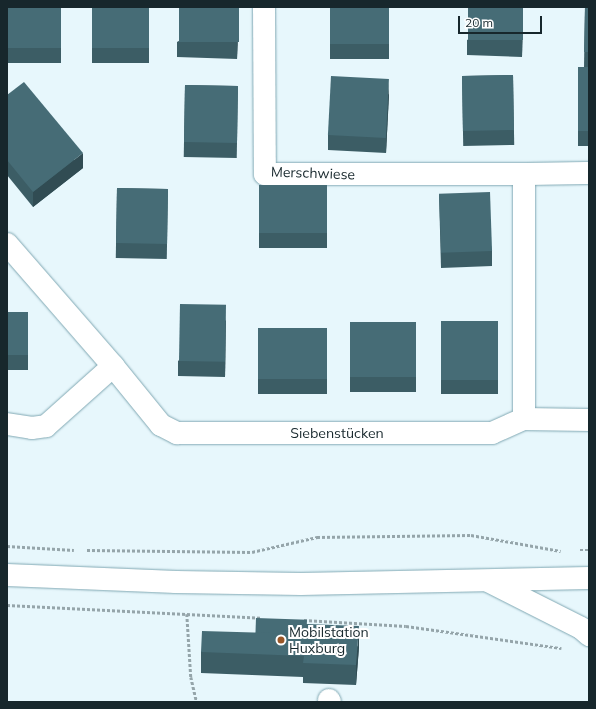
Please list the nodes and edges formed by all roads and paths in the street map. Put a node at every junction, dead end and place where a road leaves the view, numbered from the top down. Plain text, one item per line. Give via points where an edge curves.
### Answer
1 (264, 7) edge
2 (589, 173) edge
3 (524, 174) junction
4 (7, 244) edge
5 (114, 366) junction
6 (524, 420) junction
7 (589, 420) edge
8 (7, 424) edge
9 (7, 546) edge
10 (75, 550) dead end
11 (83, 550) dead end
12 (589, 550) edge
13 (568, 551) dead end
14 (575, 551) dead end
15 (7, 575) edge
16 (589, 578) edge
17 (488, 581) junction
18 (7, 605) edge
19 (187, 614) junction
20 (265, 618) edge
21 (297, 620) edge
22 (589, 635) edge
23 (564, 649) dead end
24 (197, 702) edge

1 - 3 street, Merschwiese via 265,174
2 - 3 street, Merschwiese
3 - 6 street
4 - 5 street, Siebenstücken
5 - 6 street, Siebenstücken via 161,425 177,433 492,433
5 - 8 street via 46,426 32,428
6 - 7 street, Siebenstücken
9 - 10 path
11 - 13 path via 252,552 317,537 471,535
12 - 14 path
15 - 17 street via 215,583
16 - 17 street
17 - 22 street via 581,628
18 - 19 path
19 - 20 path
19 - 24 path via 191,677
21 - 23 path via 406,626

